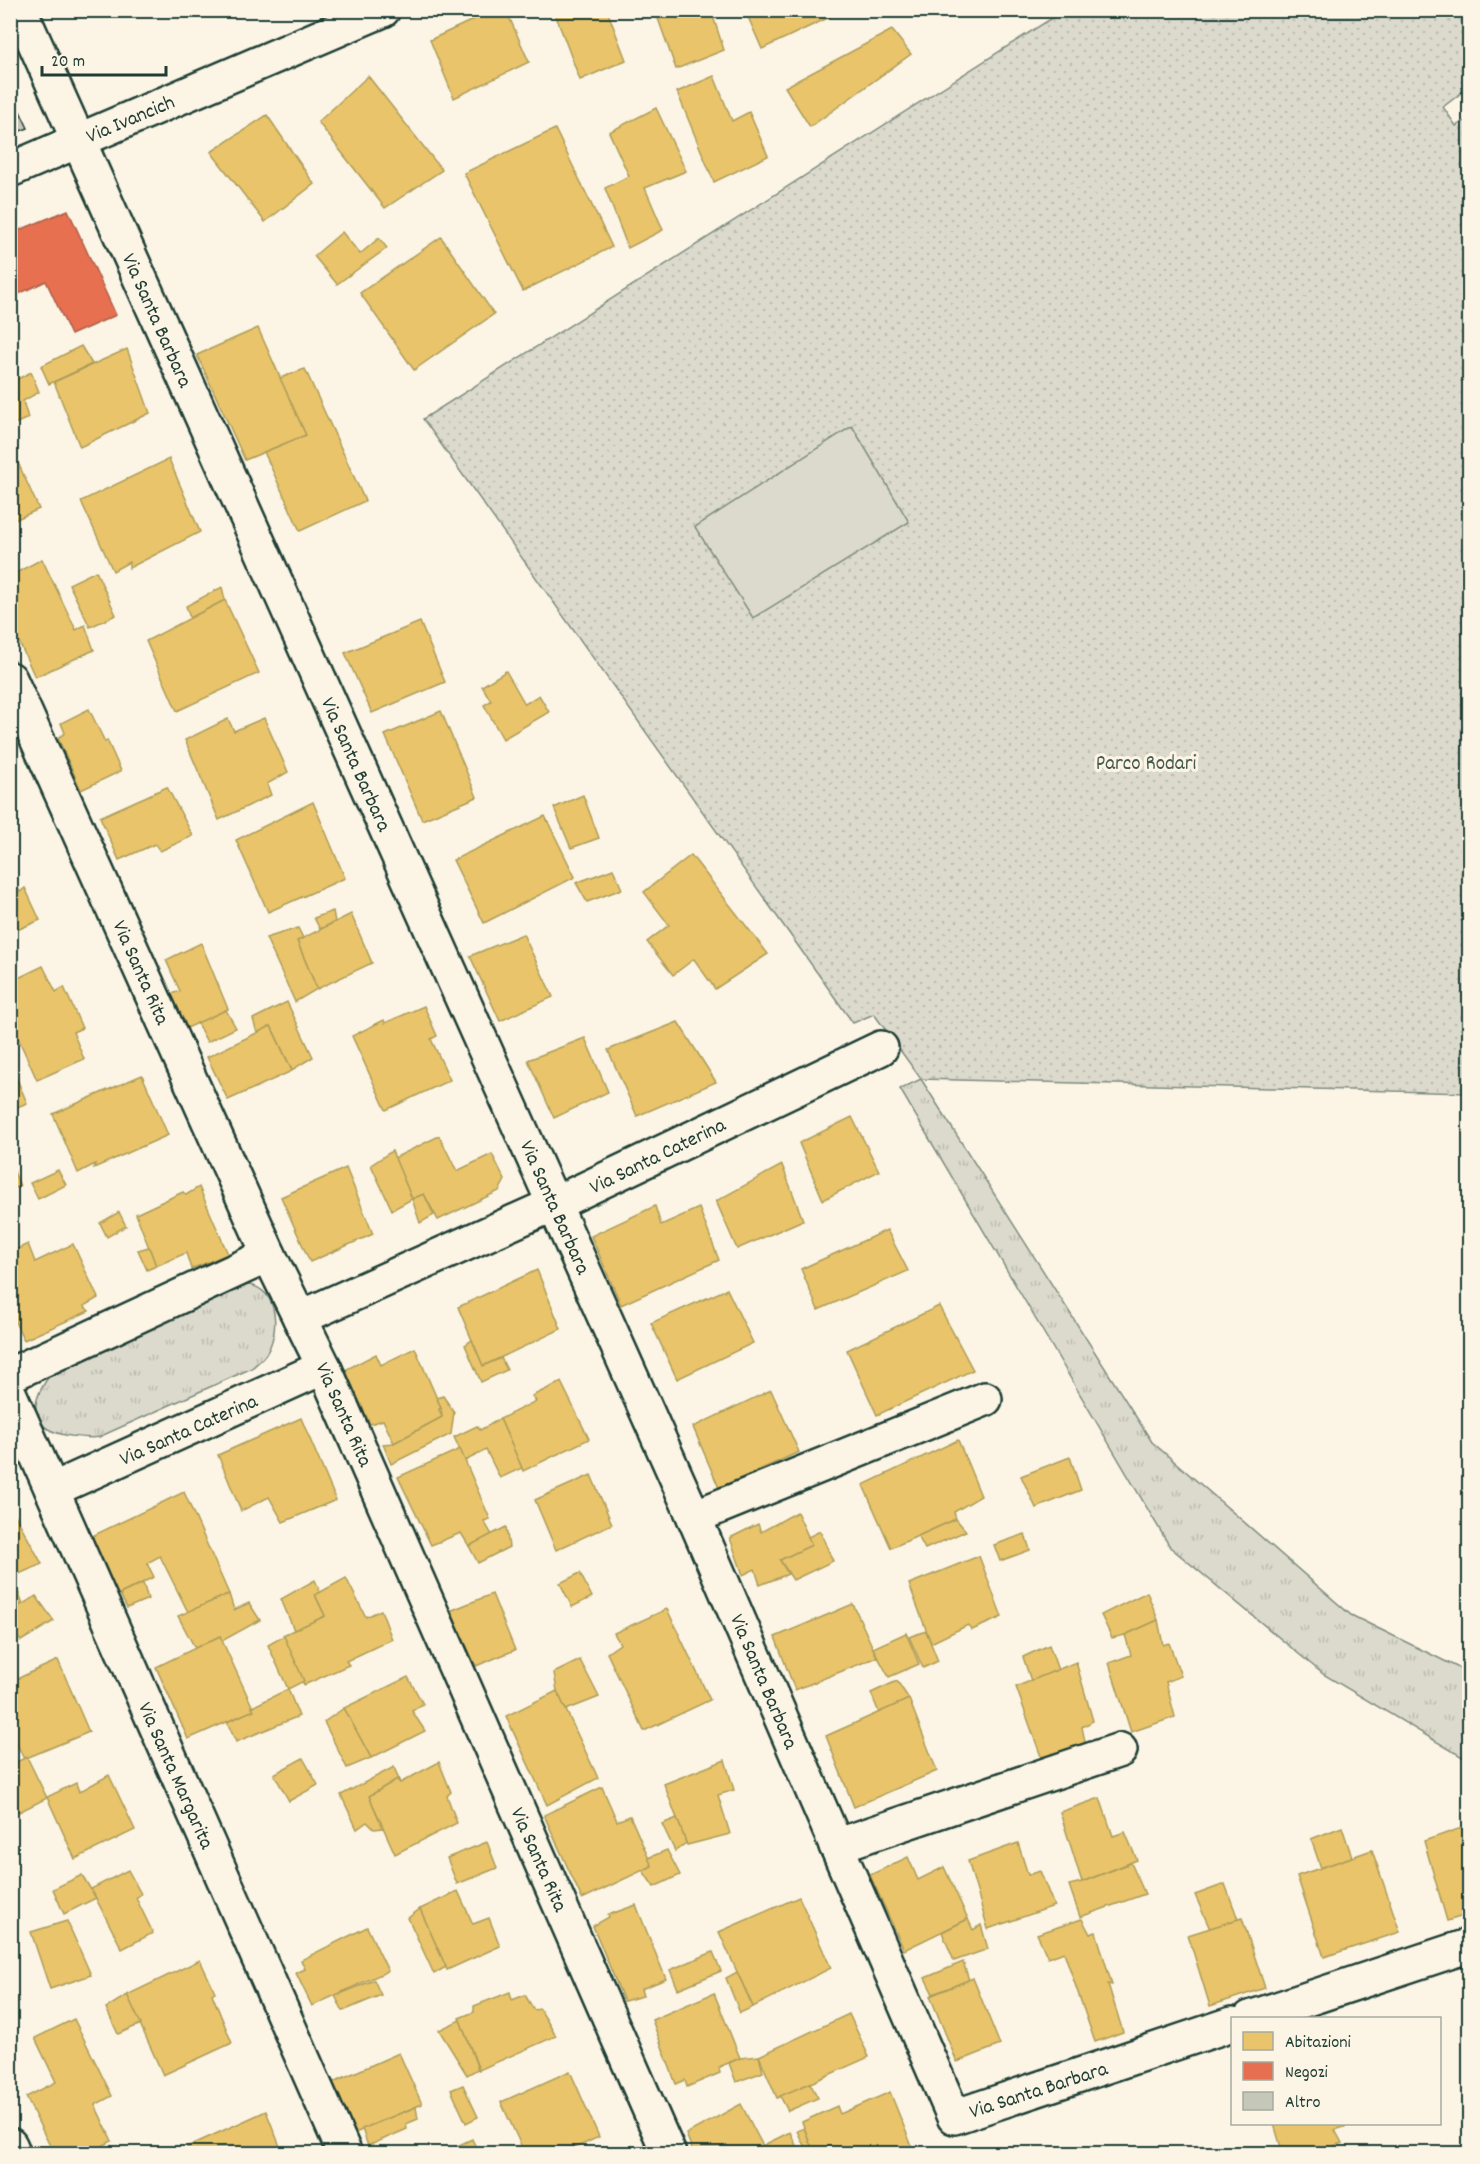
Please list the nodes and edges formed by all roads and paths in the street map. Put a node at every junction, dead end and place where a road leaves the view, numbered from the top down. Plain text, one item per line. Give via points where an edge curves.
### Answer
1 (20, 10) edge
2 (383, 10) edge
3 (78, 140) junction
4 (10, 170) edge
5 (10, 679) edge
6 (881, 1048) dead end
7 (554, 1204) junction
8 (269, 1255) junction
9 (300, 1318) junction
10 (324, 1367) junction
11 (10, 1375) edge
12 (10, 1395) edge
13 (985, 1399) dead end
14 (21, 1451) edge
15 (52, 1490) junction
16 (694, 1517) junction
17 (1120, 1750) dead end
18 (836, 1846) junction
19 (1470, 1944) edge
20 (1256, 2017) edge
21 (1231, 2025) edge
22 (10, 2145) edge
23 (14, 2154) edge
24 (345, 2154) edge
25 (669, 2154) edge

1 - 3 street, Via Santa Barbara
2 - 3 street, Via Ivancich
3 - 4 street, Via Ivancich
3 - 7 street, Via Santa Barbara
5 - 8 street, Via Santa Rita
6 - 7 street, Via Santa Caterina
7 - 9 street, Via Santa Caterina
7 - 16 street, Via Santa Barbara
8 - 9 street, Via Santa Rita
8 - 11 street
9 - 10 street, Via Santa Rita
10 - 15 street, Via Santa Caterina
10 - 25 street, Via Santa Rita
12 - 14 street, Via Santa Margarita
13 - 16 street
14 - 15 street, Via Santa Margarita
15 - 24 street, Via Santa Margarita
16 - 18 street, Via Santa Barbara
17 - 18 street
18 - 21 street, Via Santa Barbara via 954,2117
19 - 20 street
22 - 23 street

